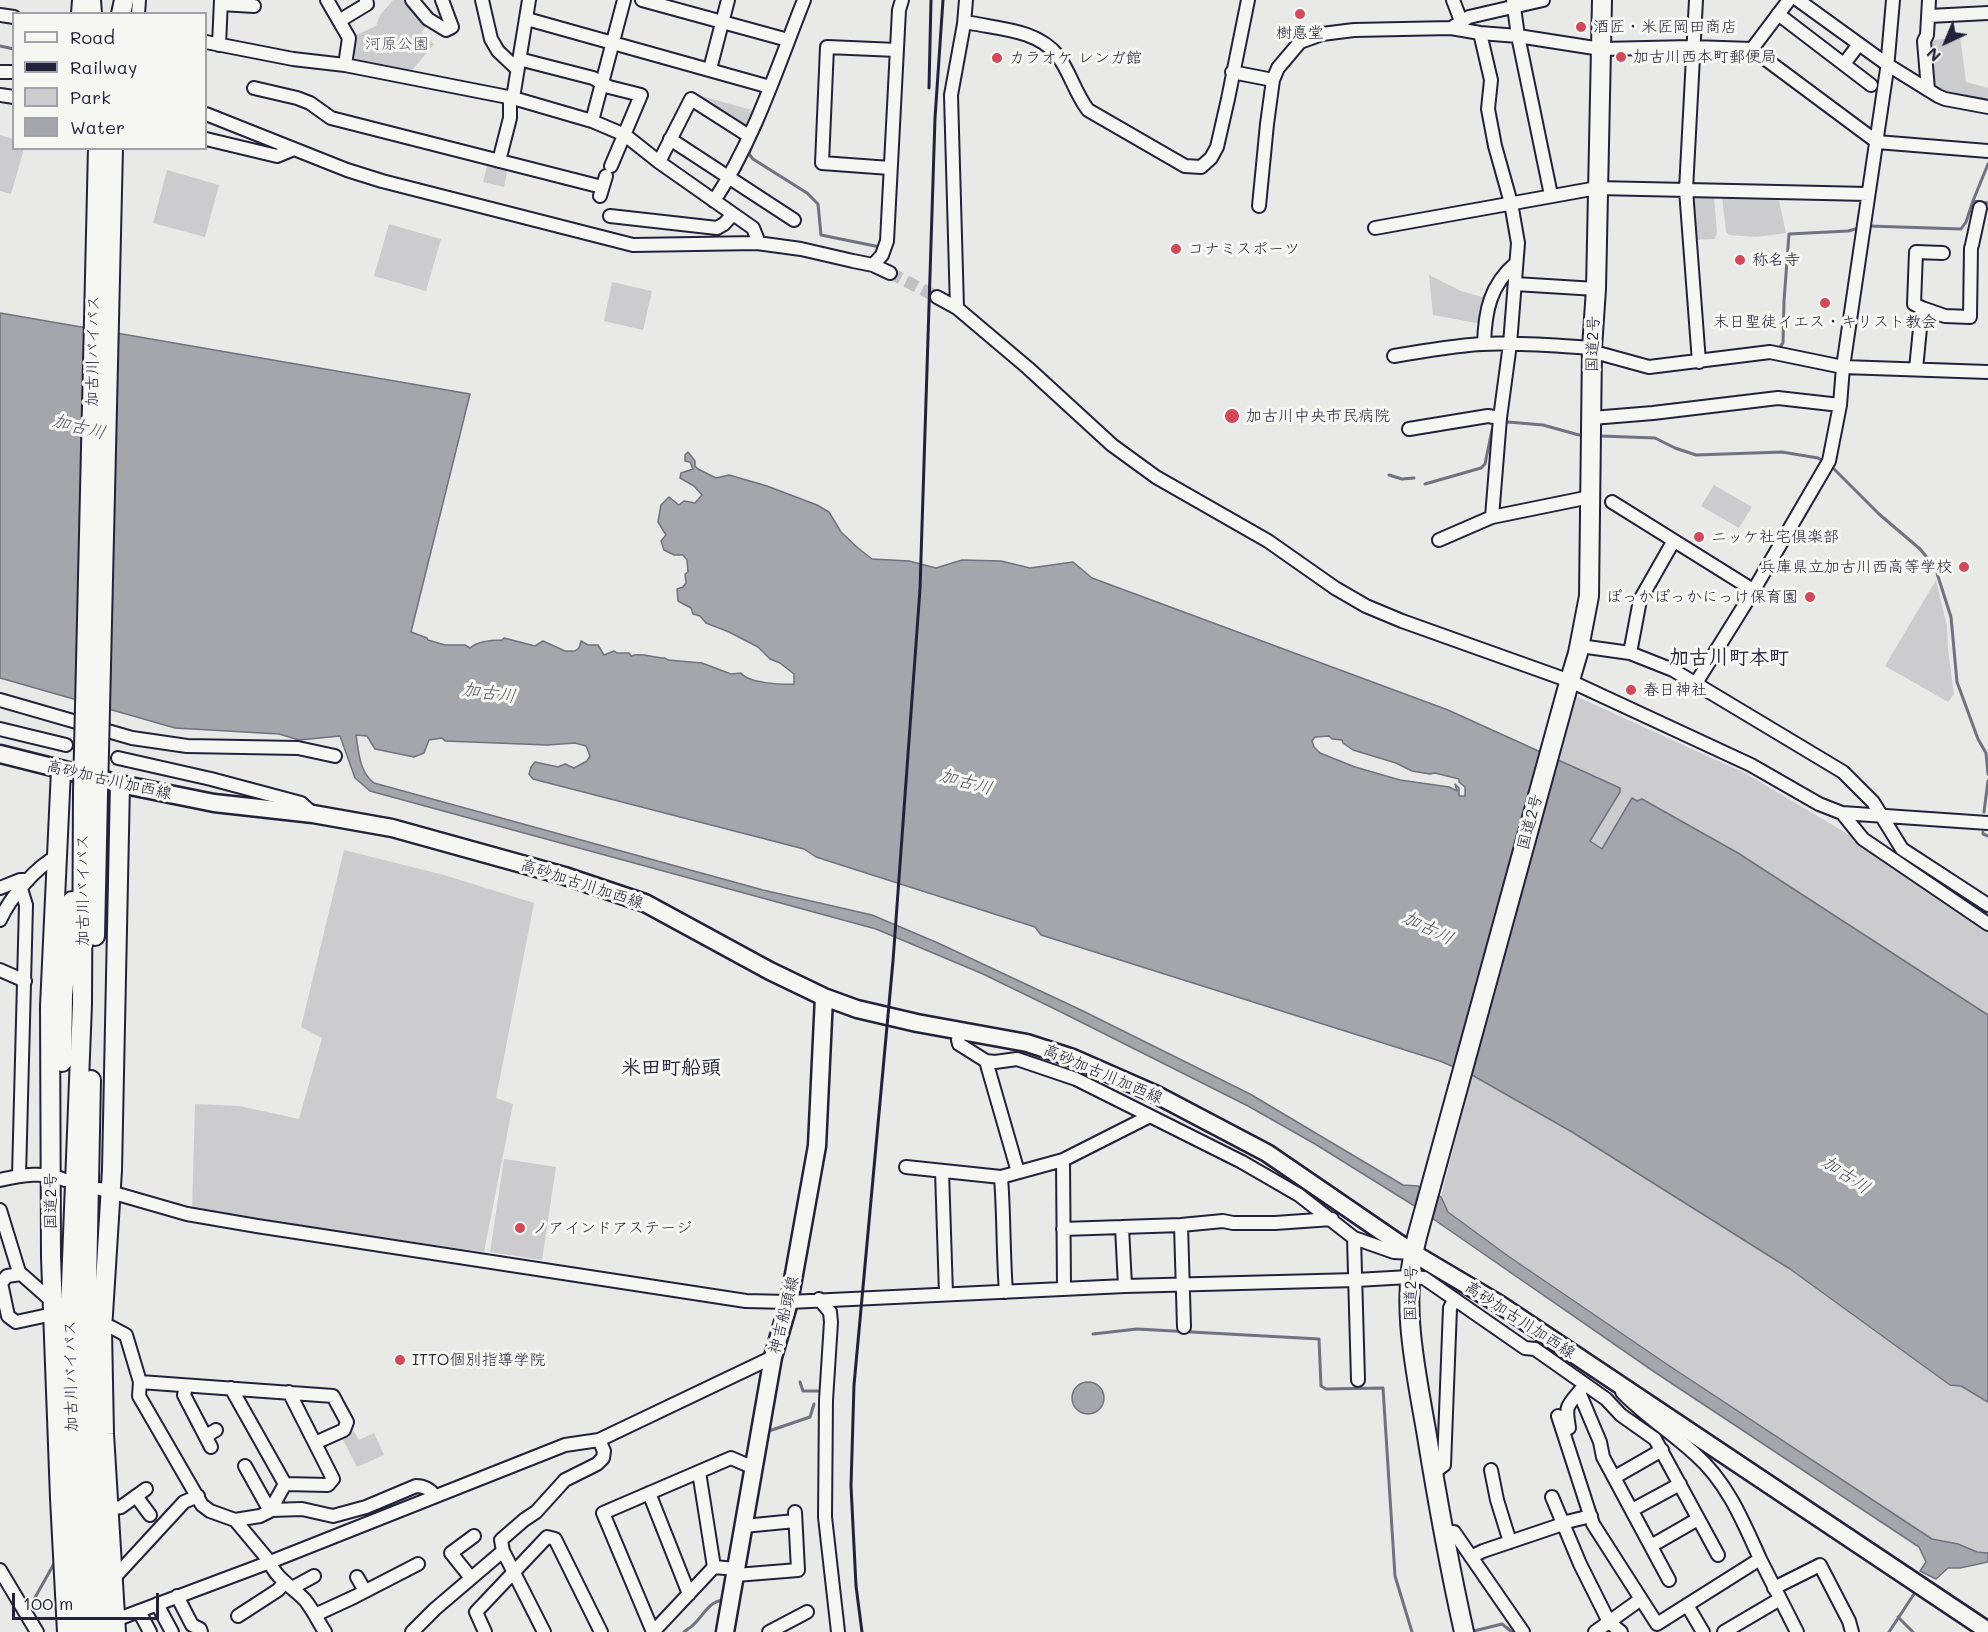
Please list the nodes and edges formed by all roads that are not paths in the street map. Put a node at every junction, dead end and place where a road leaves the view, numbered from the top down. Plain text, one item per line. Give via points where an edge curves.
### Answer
1 (327, 0) edge
2 (366, 0) edge
3 (412, 0) edge
4 (442, 0) edge
5 (482, 0) edge
6 (529, 0) edge
7 (624, 0) edge
8 (642, 0) edge
9 (728, 0) edge
10 (804, 0) edge
11 (966, 0) edge
12 (1248, 0) edge
13 (1453, 0) edge
14 (1543, 0) edge
15 (1602, 0) edge
16 (1696, 0) edge
17 (1789, 0) edge
18 (1798, 0) edge
19 (1893, 0) edge
20 (1929, 0) edge
21 (221, 2) edge
22 (898, 3) edge
23 (1514, 4) edge
24 (254, 6) dead end
25 (1988, 13) edge
26 (1778, 14) junction
27 (1929, 16) junction
28 (527, 19) junction
29 (339, 21) junction
30 (723, 22) junction
31 (964, 24) junction
32 (1456, 25) junction
33 (1480, 33) junction
34 (1518, 36) junction
35 (788, 40) junction
36 (207, 42) edge
37 (611, 43) junction
38 (219, 45) junction
39 (1859, 45) junction
40 (1692, 47) junction
41 (1601, 49) junction
42 (1752, 49) junction
43 (897, 51) junction
44 (518, 64) junction
45 (1844, 64) junction
46 (345, 65) junction
47 (1888, 65) junction
48 (710, 69) junction
49 (1233, 72) junction
50 (1273, 80) junction
51 (601, 84) junction
52 (1871, 85) dead end
53 (770, 87) junction
54 (254, 88) dead end
55 (1928, 90) junction
56 (512, 98) junction
57 (1988, 107) edge
58 (207, 114) edge
59 (592, 121) junction
60 (625, 135) junction
61 (749, 136) junction
62 (207, 139) edge
63 (670, 140) junction
64 (1876, 142) junction
65 (294, 149) junction
66 (98, 150) edge
67 (113, 150) edge
68 (1988, 151) edge
69 (499, 160) junction
70 (659, 162) junction
71 (891, 168) junction
72 (730, 176) junction
73 (1597, 188) junction
74 (1686, 189) junction
75 (1868, 194) junction
76 (1551, 195) junction
77 (714, 201) junction
78 (1511, 202) junction
79 (1258, 206) dead end
80 (1980, 208) dead end
81 (733, 214) junction
82 (610, 216) dead end
83 (794, 220) dead end
84 (1982, 226) edge
85 (1375, 228) dead end
86 (757, 243) junction
87 (1943, 253) dead end
88 (1516, 263) junction
89 (873, 265) junction
90 (890, 273) tunnel mouth
91 (1515, 284) junction
92 (1596, 289) junction
93 (937, 297) tunnel mouth
94 (957, 308) junction
95 (1922, 308) junction
96 (1484, 344) junction
97 (1510, 344) junction
98 (1593, 348) junction
99 (1394, 356) dead end
100 (1699, 362) junction
101 (1843, 367) junction
102 (1916, 369) junction
103 (1988, 372) edge
104 (1840, 405) junction
105 (1592, 418) junction
106 (1500, 424) junction
107 (1409, 429) dead end
108 (1590, 497) junction
109 (1612, 502) dead end
110 (1492, 517) junction
111 (1439, 540) dead end
112 (1673, 542) junction
113 (1753, 590) junction
114 (1580, 646) junction
115 (1630, 653) junction
116 (1696, 683) junction
117 (1568, 686) junction
118 (0, 700) edge
119 (0, 729) edge
120 (66, 745) dead end
121 (0, 754) edge
122 (335, 756) dead end
123 (118, 758) dead end
124 (61, 770) junction
125 (120, 784) junction
126 (91, 793) junction
127 (1842, 813) junction
128 (313, 814) junction
129 (1882, 816) junction
130 (1988, 823) edge
131 (58, 856) junction
132 (25, 885) junction
133 (0, 888) edge
134 (1988, 905) edge
135 (0, 920) edge
136 (1988, 924) edge
137 (0, 970) edge
138 (25, 981) junction
139 (824, 997) junction
140 (960, 1030) junction
141 (986, 1061) junction
142 (1150, 1116) junction
143 (1063, 1160) junction
144 (906, 1167) dead end
145 (942, 1171) junction
146 (1018, 1172) junction
147 (19, 1176) junction
148 (58, 1177) junction
149 (1002, 1177) junction
150 (0, 1180) edge
151 (105, 1191) junction
152 (0, 1210) edge
153 (1332, 1219) junction
154 (1181, 1225) junction
155 (1122, 1227) junction
156 (1063, 1229) junction
157 (1354, 1238) junction
158 (1415, 1245) junction
159 (21, 1274) junction
160 (1409, 1277) junction
161 (1356, 1280) junction
162 (1183, 1284) junction
163 (1125, 1286) junction
164 (1064, 1288) junction
165 (1006, 1292) junction
166 (946, 1294) junction
167 (819, 1299) junction
168 (2, 1300) edge
169 (1454, 1300) junction
170 (789, 1302) junction
171 (53, 1308) junction
172 (1184, 1327) dead end
173 (102, 1330) junction
174 (773, 1357) junction
175 (1358, 1380) dead end
176 (1612, 1381) junction
177 (140, 1382) junction
178 (186, 1386) junction
179 (231, 1388) junction
180 (1582, 1388) junction
181 (289, 1392) junction
182 (1558, 1416) dead end
183 (211, 1438) dead end
184 (599, 1440) junction
185 (315, 1443) junction
186 (1567, 1443) junction
187 (1662, 1450) junction
188 (245, 1466) dead end
189 (754, 1468) junction
190 (1491, 1470) dead end
191 (699, 1472) junction
192 (1433, 1473) junction
193 (1615, 1477) junction
194 (285, 1484) junction
195 (1680, 1484) junction
196 (649, 1493) junction
197 (198, 1496) junction
198 (435, 1496) junction
199 (1552, 1497) dead end
200 (108, 1509) junction
201 (1632, 1510) junction
202 (271, 1511) junction
203 (150, 1515) dead end
204 (1591, 1516) junction
205 (1698, 1519) junction
206 (235, 1520) junction
207 (1563, 1523) junction
208 (744, 1526) junction
209 (1443, 1534) junction
210 (467, 1536) dead end
211 (1510, 1542) junction
212 (1651, 1546) junction
213 (503, 1551) junction
214 (1718, 1556) dead end
215 (1471, 1557) junction
216 (1760, 1559) junction
217 (270, 1562) junction
218 (714, 1567) junction
219 (414, 1569) dead end
220 (0, 1570) edge
221 (515, 1572) junction
222 (736, 1572) junction
223 (314, 1576) dead end
224 (357, 1576) dead end
225 (471, 1578) junction
226 (113, 1579) junction
227 (1669, 1580) dead end
228 (289, 1585) junction
229 (365, 1591) junction
230 (1777, 1593) junction
231 (689, 1594) junction
232 (177, 1596) junction
233 (1641, 1599) junction
234 (157, 1604) junction
235 (1687, 1605) junction
236 (139, 1611) junction
237 (807, 1612) dead end
238 (315, 1614) junction
239 (238, 1617) dead end
240 (1609, 1622) junction
241 (109, 1627) edge
242 (1463, 1631) edge
243 (1988, 1631) edge
244 (37, 1632) edge
245 (67, 1632) edge
246 (83, 1632) edge
247 (150, 1632) edge
248 (172, 1632) edge
249 (201, 1632) edge
250 (325, 1632) edge
251 (412, 1632) edge
252 (486, 1632) edge
253 (543, 1632) edge
254 (601, 1632) edge
255 (653, 1632) edge
256 (725, 1632) edge
257 (769, 1632) edge
258 (838, 1632) edge
259 (1523, 1632) edge
260 (1595, 1632) edge
261 (1621, 1632) edge
262 (1703, 1632) edge
263 (1724, 1632) edge
264 (1797, 1632) edge
265 (1852, 1632) edge

1 - 29 street
2 - 29 street via 368,4
3 - 4 street via 428,19 446,30 452,27
5 - 44 street via 491,39 498,51
6 - 28 street
7 - 37 street
8 - 30 street
9 - 30 street
10 - 35 street
11 - 31 street
12 - 49 street
13 - 32 street
14 - 23 street
15 - 41 highway, 国道2号
16 - 40 street
17 - 26 street
18 - 39 street
19 - 47 street
20 - 27 street
21 - 24 street
21 - 38 street
22 - 43 street
23 - 32 street via 1469,17
23 - 34 street
25 - 27 street
26 - 42 street
26 - 45 street
27 - 55 street via 1924,41
28 - 37 street
28 - 44 street
29 - 46 street via 349,38
30 - 35 street
30 - 48 street
31 - 49 street via 1023,33 1042,41 1057,55 1088,110 1185,166 1201,167 1211,158
31 - 94 street via 951,95
32 - 33 street
32 - 50 street via 1354,30 1311,38 1300,42
33 - 34 street
33 - 78 street via 1491,80 1488,109
34 - 41 street
34 - 76 street
35 - 53 street
36 - 38 street
37 - 48 street
37 - 51 street
38 - 46 street
39 - 45 street
39 - 47 street
40 - 41 street
40 - 42 street
40 - 74 street
41 - 73 highway, 国道2号
42 - 64 street
43 - 71 street
43 - 71 street via 826,47 822,163
44 - 51 street via 593,78
44 - 56 street
45 - 52 street
46 - 56 street
47 - 55 street
47 - 64 street
48 - 53 street
49 - 50 street
50 - 79 street
51 - 59 street
51 - 60 street via 641,96
53 - 61 street
54 - 69 street via 267,97 297,98 310,103 331,118 365,132
55 - 57 street via 1945,99
56 - 59 street
56 - 69 street
58 - 65 street
59 - 60 street
60 - 69 street via 605,181
60 - 70 street
61 - 63 street via 691,99
61 - 72 street
62 - 65 street via 277,156
63 - 70 street
63 - 72 street
64 - 68 street
64 - 75 street
65 - 86 street via 382,181 633,245
66 - 126 highway, 加古川バイパス, bridge
67 - 126 highway, 加古川バイパス, bridge
70 - 77 street
71 - 89 street via 887,241
72 - 77 street
72 - 83 street
73 - 74 street
73 - 76 street
73 - 92 highway, 国道2号
74 - 75 street
74 - 100 street
75 - 101 street
76 - 78 street
77 - 81 street
78 - 85 street
78 - 88 street via 1518,243
80 - 84 street
81 - 82 street via 717,228
81 - 86 street via 753,228
84 - 95 street via 1970,252 1975,317 1945,316
86 - 89 street
87 - 95 street via 1916,252 1914,304
88 - 91 street
88 - 96 street via 1490,297
89 - 90 street
91 - 92 street
91 - 97 street
92 - 98 highway, 国道2号
93 - 94 street
94 - 117 street via 1121,452 1335,588 1366,606
95 - 102 street
96 - 97 street
96 - 99 street
97 - 98 street
97 - 106 street
98 - 100 street via 1598,353 1649,367
98 - 105 highway, 国道2号
100 - 101 street via 1770,352
101 - 102 street
101 - 104 street
102 - 103 street
104 - 105 street via 1778,398
104 - 113 street via 1828,463
105 - 108 highway, 国道2号
106 - 107 street via 1488,416
106 - 110 street
108 - 110 street
108 - 114 highway, 国道2号 via 1589,596
109 - 112 street
110 - 111 street
112 - 113 street
112 - 115 street via 1640,600
113 - 116 street
114 - 115 street
114 - 117 highway, 国道2号
115 - 116 street
116 - 129 street via 1843,772
117 - 127 street via 1751,765
117 - 158 highway, 国道2号
118 - 122 street via 132,738 187,746 298,748
119 - 120 street
121 - 124 main road, 高砂加古川加西線
123 - 128 street via 301,803
124 - 125 main road, 高砂加古川加西線
124 - 131 highway, 国道2号
125 - 128 main road, 高砂加古川加西線 via 214,803
125 - 151 highway via 112,1159
126 - 148 highway via 63,995
126 - 151 highway via 107,849
126 - 241 highway, 加古川バイパス via 86,1336 90,1477
126 - 246 highway, 加古川バイパス via 69,1337
127 - 129 street
127 - 136 street via 1863,839
128 - 139 main road, 高砂加古川加西線 via 392,828 565,876 645,903
129 - 130 street
129 - 134 street via 1902,849
131 - 132 street via 48,860
131 - 148 highway, 国道2号 via 50,1006
132 - 133 street via 20,880
132 - 135 street
132 - 138 street
137 - 138 street
138 - 147 street
139 - 140 main road, 高砂加古川加西線 via 856,1009
139 - 170 main road, 神吉船頭線 via 817,1146
140 - 141 street via 959,1044
140 - 158 main road, 高砂加古川加西線 via 1027,1043 1073,1058 1155,1094 1267,1153
141 - 142 street via 1023,1061 1076,1079
141 - 146 street
142 - 143 street
142 - 153 street via 1242,1162
143 - 146 street
143 - 156 street
144 - 145 street
145 - 149 street
145 - 166 street
146 - 149 street
147 - 148 street
147 - 150 street
148 - 171 highway, 国道2号
149 - 165 street
151 - 170 street via 187,1214 257,1226 746,1301
151 - 173 highway
152 - 159 street
153 - 154 street
153 - 157 street
154 - 155 street
154 - 162 street
155 - 156 street
155 - 163 street
156 - 164 street
157 - 158 street via 1394,1252
157 - 161 street
158 - 160 highway, 国道2号
158 - 176 main road, 高砂加古川加西線
159 - 168 street via 7,1276 2,1283
159 - 171 street
160 - 161 street
160 - 169 street via 1424,1278
160 - 192 highway, 国道2号 via 1411,1341
161 - 162 street
161 - 175 street
162 - 163 street
162 - 172 street
163 - 164 street
164 - 165 street
165 - 166 street
166 - 167 street
167 - 170 street
167 - 258 street via 830,1312 831,1322 825,1517
168 - 171 street via 8,1316 16,1322
169 - 180 street via 1525,1348 1535,1349
169 - 192 street via 1450,1308 1444,1465
170 - 174 main road, 神吉船頭線
171 - 245 highway, 国道2号
173 - 177 street via 111,1327 126,1335
173 - 200 highway
174 - 184 street
174 - 189 main road, 神吉船頭線
176 - 216 street via 1716,1476 1740,1514
176 - 243 main road, 高砂加古川加西線
177 - 178 street
177 - 197 street via 139,1396
178 - 179 street
178 - 183 street via 184,1395
179 - 181 street
179 - 194 street
180 - 186 street via 1566,1411 1570,1434
180 - 187 street via 1606,1399 1655,1439
180 - 193 street via 1603,1457
181 - 185 street
181 - 185 street via 333,1396 347,1422 344,1430
182 - 186 street
184 - 198 street via 565,1445
184 - 213 street via 603,1458 565,1480 536,1512 501,1540
185 - 194 street via 333,1479 328,1485
186 - 204 street
187 - 193 street
187 - 195 street
188 - 202 street
189 - 191 street via 732,1458
189 - 208 main road, 神吉船頭線
190 - 211 street
191 - 196 street
191 - 218 street
192 - 209 highway, 国道2号
193 - 201 street
194 - 202 street
195 - 201 street
195 - 205 street
196 - 231 street
196 - 255 street via 603,1513
197 - 206 street via 210,1511
197 - 226 street via 184,1502
198 - 202 street via 423,1486 416,1486 342,1514 322,1515 302,1509
198 - 217 street
199 - 207 street
200 - 203 street via 121,1507 141,1492
200 - 226 highway
201 - 212 street
202 - 206 street
204 - 207 street
204 - 233 street
205 - 212 street
205 - 214 street
206 - 217 street
207 - 211 street
207 - 240 street
208 - 222 main road, 神吉船頭線
208 - 222 street via 795,1517 798,1570
209 - 215 street via 1454,1532
209 - 242 highway, 国道2号
210 - 225 street via 451,1553
211 - 215 street
212 - 227 street
213 - 221 street
213 - 225 street
215 - 259 street
216 - 230 street
216 - 235 street
217 - 228 street
217 - 232 street
218 - 222 street
218 - 231 street
219 - 229 street
220 - 244 street
221 - 252 street via 476,1612
221 - 253 street
221 - 254 street via 547,1537 555,1539
222 - 256 main road, 神吉船頭線
223 - 228 street
224 - 229 street
225 - 251 street
226 - 241 highway
228 - 238 street
228 - 239 street
229 - 238 street
230 - 263 street
230 - 264 street
230 - 265 street via 1820,1565
231 - 255 street
232 - 234 street
232 - 249 street via 192,1625
233 - 235 street via 1657,1624
233 - 240 street
234 - 236 street
234 - 248 street
235 - 262 street
236 - 241 street
236 - 247 street
237 - 257 street
238 - 250 street
240 - 260 street
240 - 261 street

